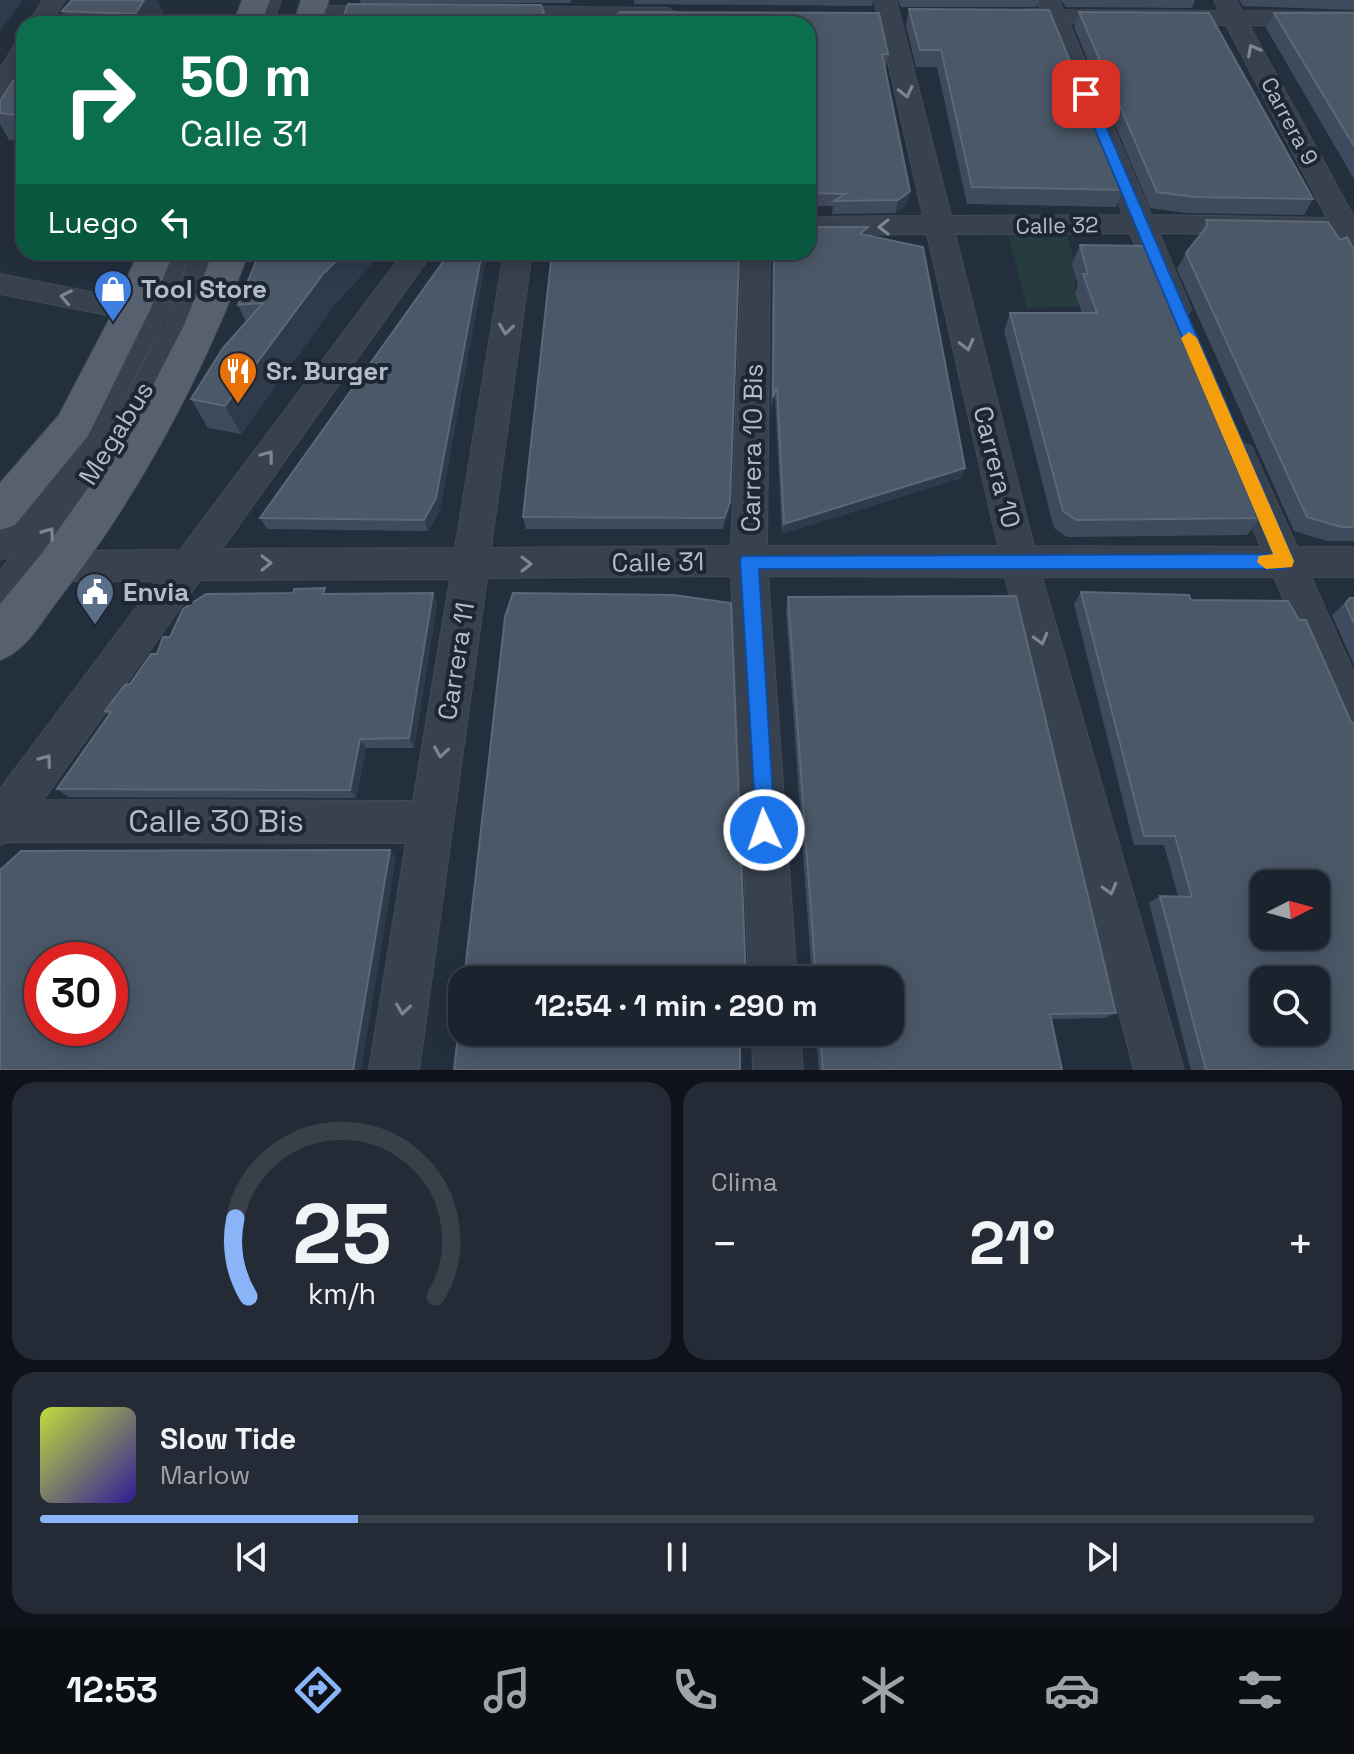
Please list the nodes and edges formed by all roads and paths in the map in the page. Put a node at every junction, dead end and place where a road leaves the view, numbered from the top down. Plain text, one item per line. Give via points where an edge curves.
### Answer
1 (1051, 8) edge
2 (1230, 9) edge
3 (882, 11) edge
4 (304, 12) edge
5 (590, 12) edge
6 (419, 13) edge
7 (466, 13) edge
8 (691, 15) edge
9 (918, 16) edge
10 (979, 16) edge
11 (1354, 19) edge
12 (16, 65) edge
13 (6, 87) edge
14 (1140, 224) junction
15 (816, 226) edge
16 (939, 227) junction
17 (1351, 232) edge
18 (153, 260) edge
19 (173, 260) edge
20 (203, 260) edge
21 (228, 260) edge
22 (413, 260) edge
23 (517, 260) edge
24 (756, 260) edge
25 (0, 284) edge
26 (132, 310) junction
27 (1190, 341) edge
28 (1228, 429) edge
29 (0, 513) edge
30 (0, 545) edge
31 (749, 561) junction
32 (1285, 561) junction
33 (1354, 562) edge
34 (188, 563) junction
35 (471, 564) junction
36 (1020, 564) junction
37 (58, 566) junction
38 (0, 600) edge
39 (0, 639) edge
40 (1354, 718) edge
41 (1, 822) edge
42 (430, 822) junction
43 (772, 966) edge
44 (777, 1046) edge
45 (394, 1070) edge
46 (778, 1070) edge
47 (1159, 1070) edge

1 - 2 street
1 - 10 street
1 - 14 street
2 - 11 street
17 -> 2 street, Carrera 9
3 - 9 street
3 -> 16 street, Carrera 10
4 - 6 street
5 - 7 street
5 - 8 street
12 - 13 street
14 - 16 street, Calle 32
14 - 17 street, Calle 32
14 - 27 street
16 -> 15 street, Calle 32
16 -> 36 street, Carrera 10
18 - 26 main road
19 - 30 street, Megabus via 151,315 93,426
38 -> 20 street, Megabus via 124,430 181,322
21 - 37 main road via 203,325 149,433
34 -> 22 street
23 -> 35 street, Carrera 11
24 - 31 street, Carrera 10 Bis
26 -> 25 street
26 - 29 main road via 74,425
28 - 32 street
35 -> 31 street, Calle 31
31 - 36 street, Calle 31
31 - 43 street, Carrera 10 Bis
32 - 33 street, Calle 31
32 - 36 street, Calle 31
32 - 40 street
34 -> 35 street, Calle 31
34 - 37 street, Calle 31
41 -> 34 street
35 -> 42 street, Carrera 11
36 -> 47 street, Carrera 10
37 - 39 main road
41 - 42 street, Calle 30 Bis
42 -> 45 street, Carrera 11
44 - 46 street

